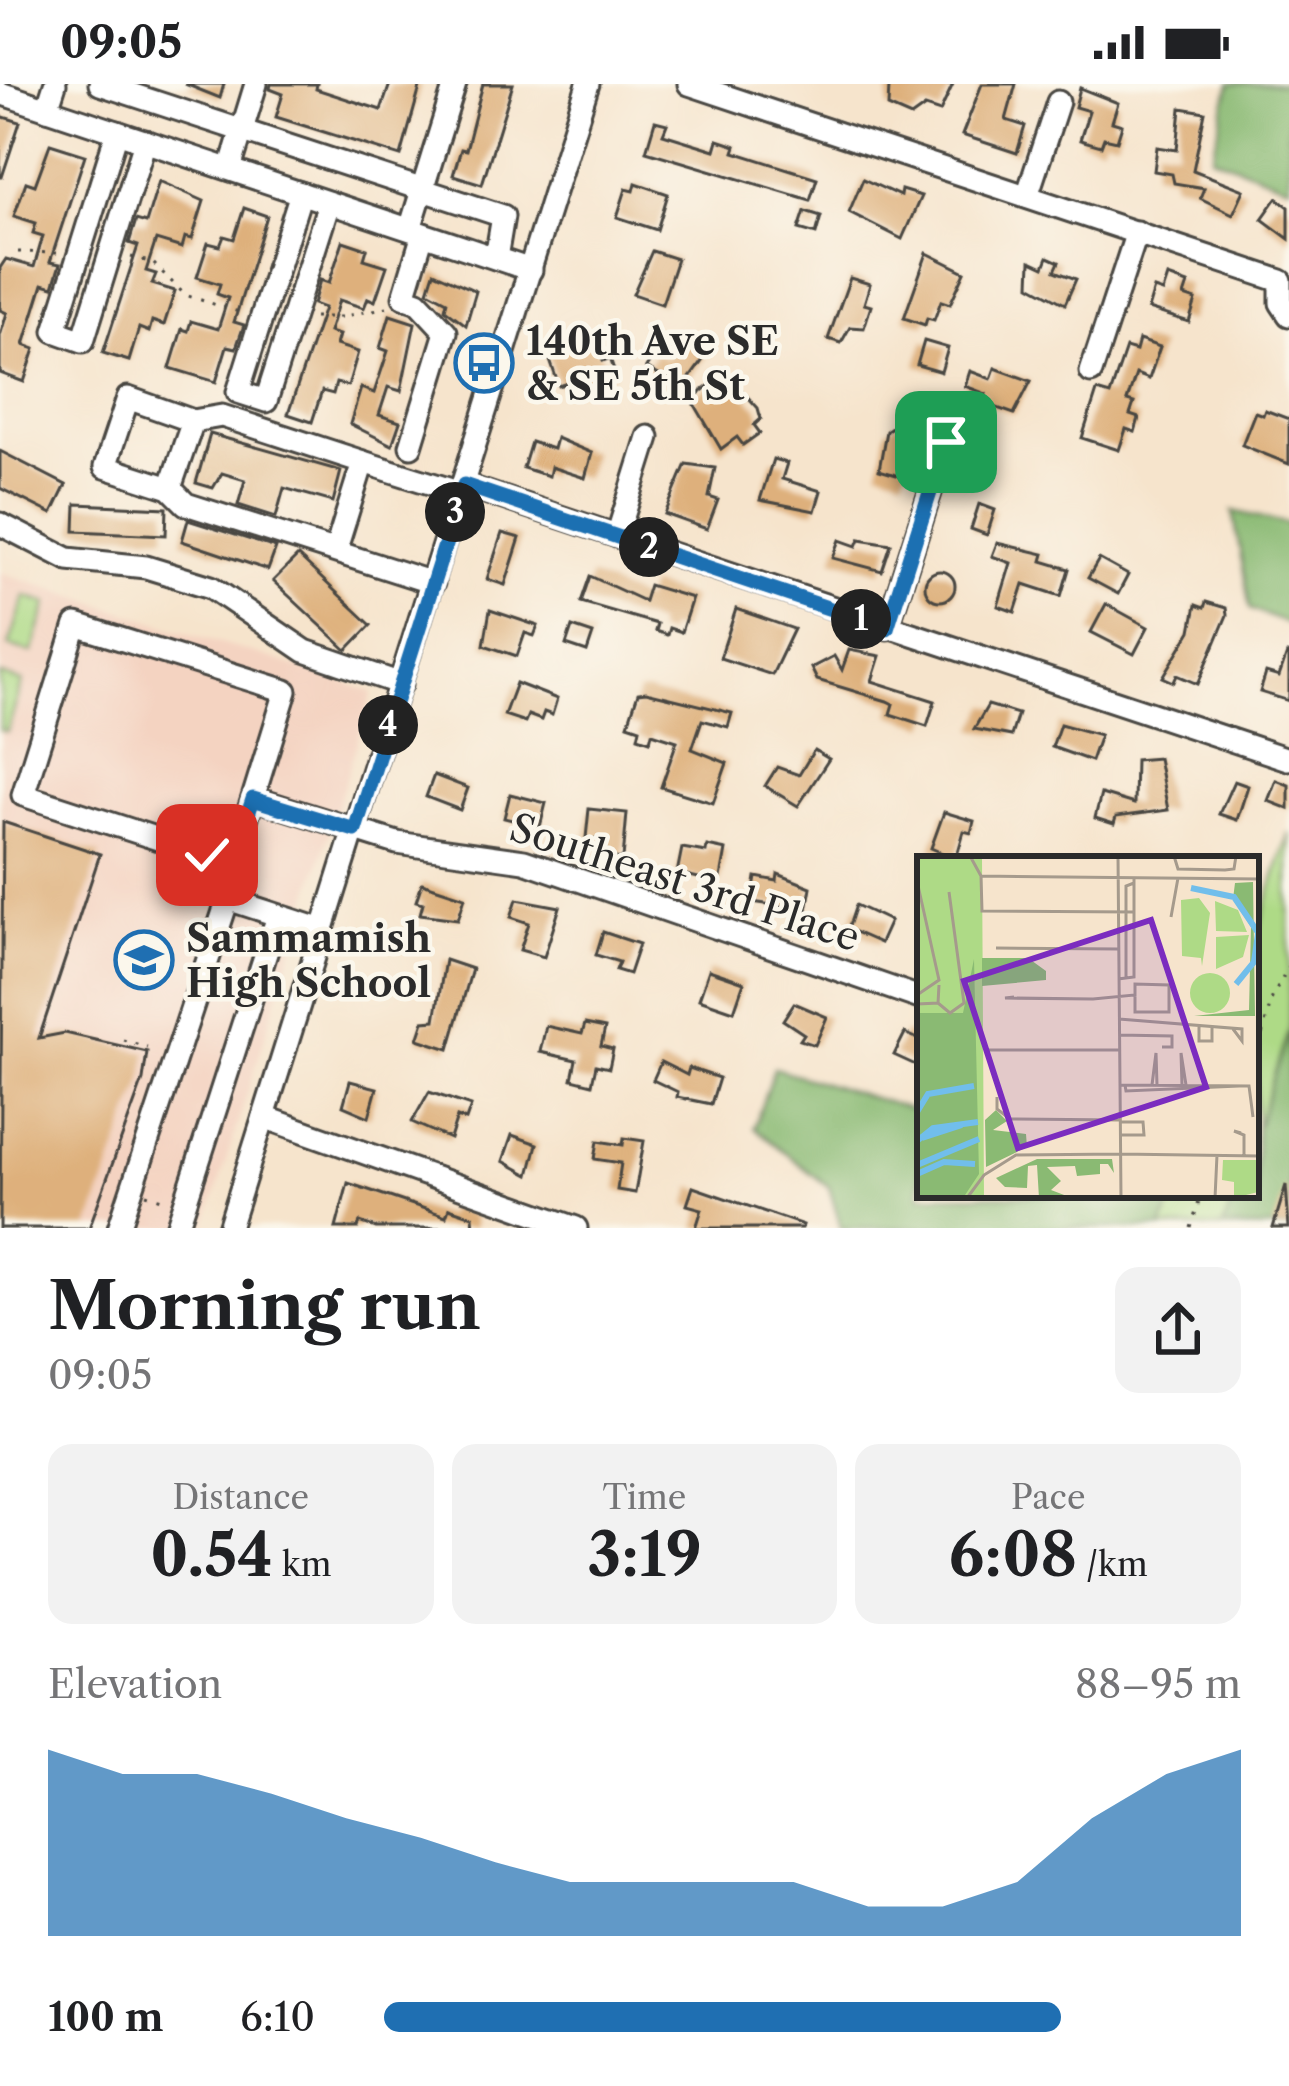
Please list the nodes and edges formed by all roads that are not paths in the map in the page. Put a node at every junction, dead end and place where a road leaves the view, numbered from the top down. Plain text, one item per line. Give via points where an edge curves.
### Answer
1 (55, 84) edge
2 (100, 84) edge
3 (256, 84) edge
4 (454, 84) edge
5 (589, 84) edge
6 (689, 84) edge
7 (0, 93) edge
8 (1058, 102) dead end
9 (47, 109) junction
10 (117, 132) junction
11 (241, 132) junction
12 (145, 141) junction
13 (230, 170) junction
14 (421, 190) junction
15 (301, 193) junction
16 (1027, 196) junction
17 (329, 203) junction
18 (417, 232) junction
19 (1137, 232) junction
20 (496, 258) junction
21 (531, 270) junction
22 (1289, 314) edge
23 (1090, 372) dead end
24 (193, 421) junction
25 (949, 433) dead end
26 (648, 436) dead end
27 (411, 446) dead end
28 (363, 461) junction
29 (170, 488) junction
30 (462, 489) junction
31 (0, 524) edge
32 (616, 536) junction
33 (336, 549) junction
34 (433, 583) junction
35 (887, 628) junction
36 (401, 684) junction
37 (1288, 759) edge
38 (253, 799) junction
39 (355, 830) junction
40 (232, 863) junction
41 (228, 899) junction
42 (278, 916) junction
43 (323, 930) junction
44 (917, 997) edge
45 (264, 1117) junction
46 (119, 1228) edge
47 (177, 1228) edge
48 (229, 1228) edge
49 (576, 1228) edge

1 - 9 street
2 - 11 street
3 - 11 street
4 - 14 street
5 - 21 street
6 - 16 street
7 - 9 street
8 - 16 street
9 - 10 street
10 - 12 street
10 - 12 street via 55,332 83,341
11 - 13 street
11 - 14 street
12 - 13 street
13 - 15 street
14 - 18 street
14 - 20 street via 502,216
15 - 17 street
15 - 17 street via 238,392 266,401
16 - 19 street
17 - 18 street
18 - 20 street
18 - 27 street via 404,297 446,332
19 - 22 street via 1280,281
19 - 23 street
20 - 21 street
21 - 30 street
24 - 28 street via 222,416
24 - 29 street
24 - 29 street via 128,398 105,467
25 - 35 street
26 - 32 street
28 - 30 street
28 - 33 street
29 - 33 street via 185,504
30 - 32 street
30 - 34 street
31 - 36 street via 68,559 146,567 211,587 305,651
32 - 35 street
33 - 34 street
34 - 36 street
35 - 37 street
36 - 39 street
38 - 39 street, Southeast 3rd Place
38 - 40 street
38 - 40 street via 286,691 76,625 22,795
39 - 43 street
39 - 44 street, Southeast 3rd Place via 524,861
40 - 41 street
41 - 42 street
41 - 46 street
42 - 43 street
42 - 47 street
43 - 45 street
45 - 48 street
45 - 49 street

